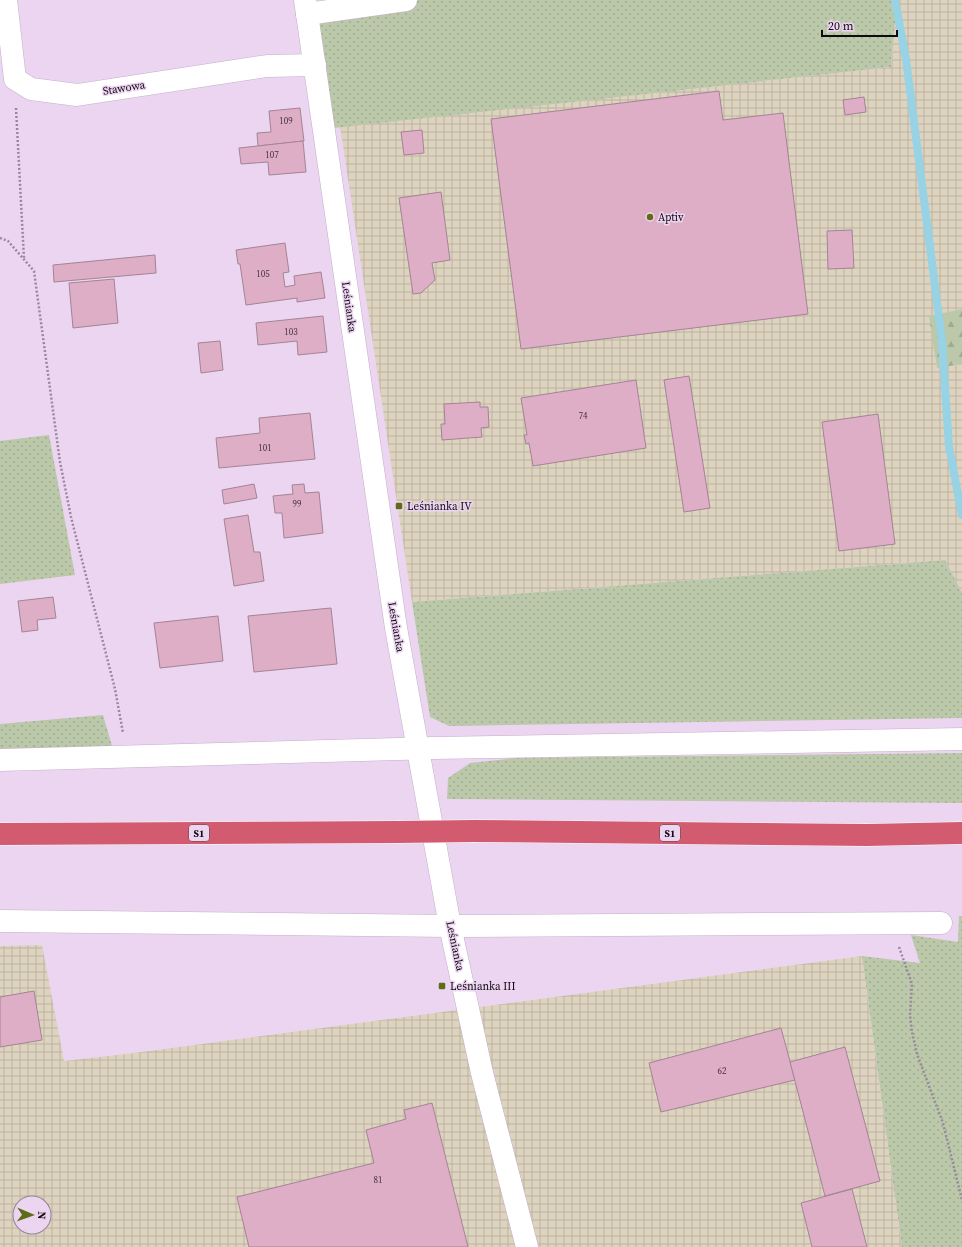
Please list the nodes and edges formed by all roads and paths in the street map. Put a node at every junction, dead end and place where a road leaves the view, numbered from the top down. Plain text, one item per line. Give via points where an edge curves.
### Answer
1 (6, 0) edge
2 (406, 0) edge
3 (306, 7) edge
4 (315, 65) junction
5 (15, 79) junction
6 (0, 238) edge
7 (24, 260) junction
8 (962, 739) edge
9 (419, 749) junction
10 (127, 758) junction
11 (0, 760) edge
12 (962, 833) edge
13 (0, 834) edge
14 (867, 835) junction
15 (962, 843) edge
16 (0, 921) edge
17 (941, 923) dead end
18 (884, 924) junction
19 (450, 926) junction
20 (962, 1200) edge
21 (527, 1247) edge

1 - 5 street
2 - 3 street
3 - 4 street, Leśnianka
4 - 5 street, Stawowa via 267,66 77,95 31,89
4 - 9 street, Leśnianka via 390,595
5 - 7 path
6 - 7 path via 8,241
7 - 10 path via 34,271 60,462 71,517 114,689
8 - 9 street
9 - 10 street
9 - 19 street, Leśnianka
10 - 11 street
12 - 14 highway, S1
13 - 14 highway, S1, bridge via 474,831
14 - 15 highway, S1
16 - 19 street
17 - 18 street
18 - 19 street
18 - 20 path via 898,943 912,984 910,1015 917,1054 943,1123
19 - 21 street, Leśnianka via 482,1073

